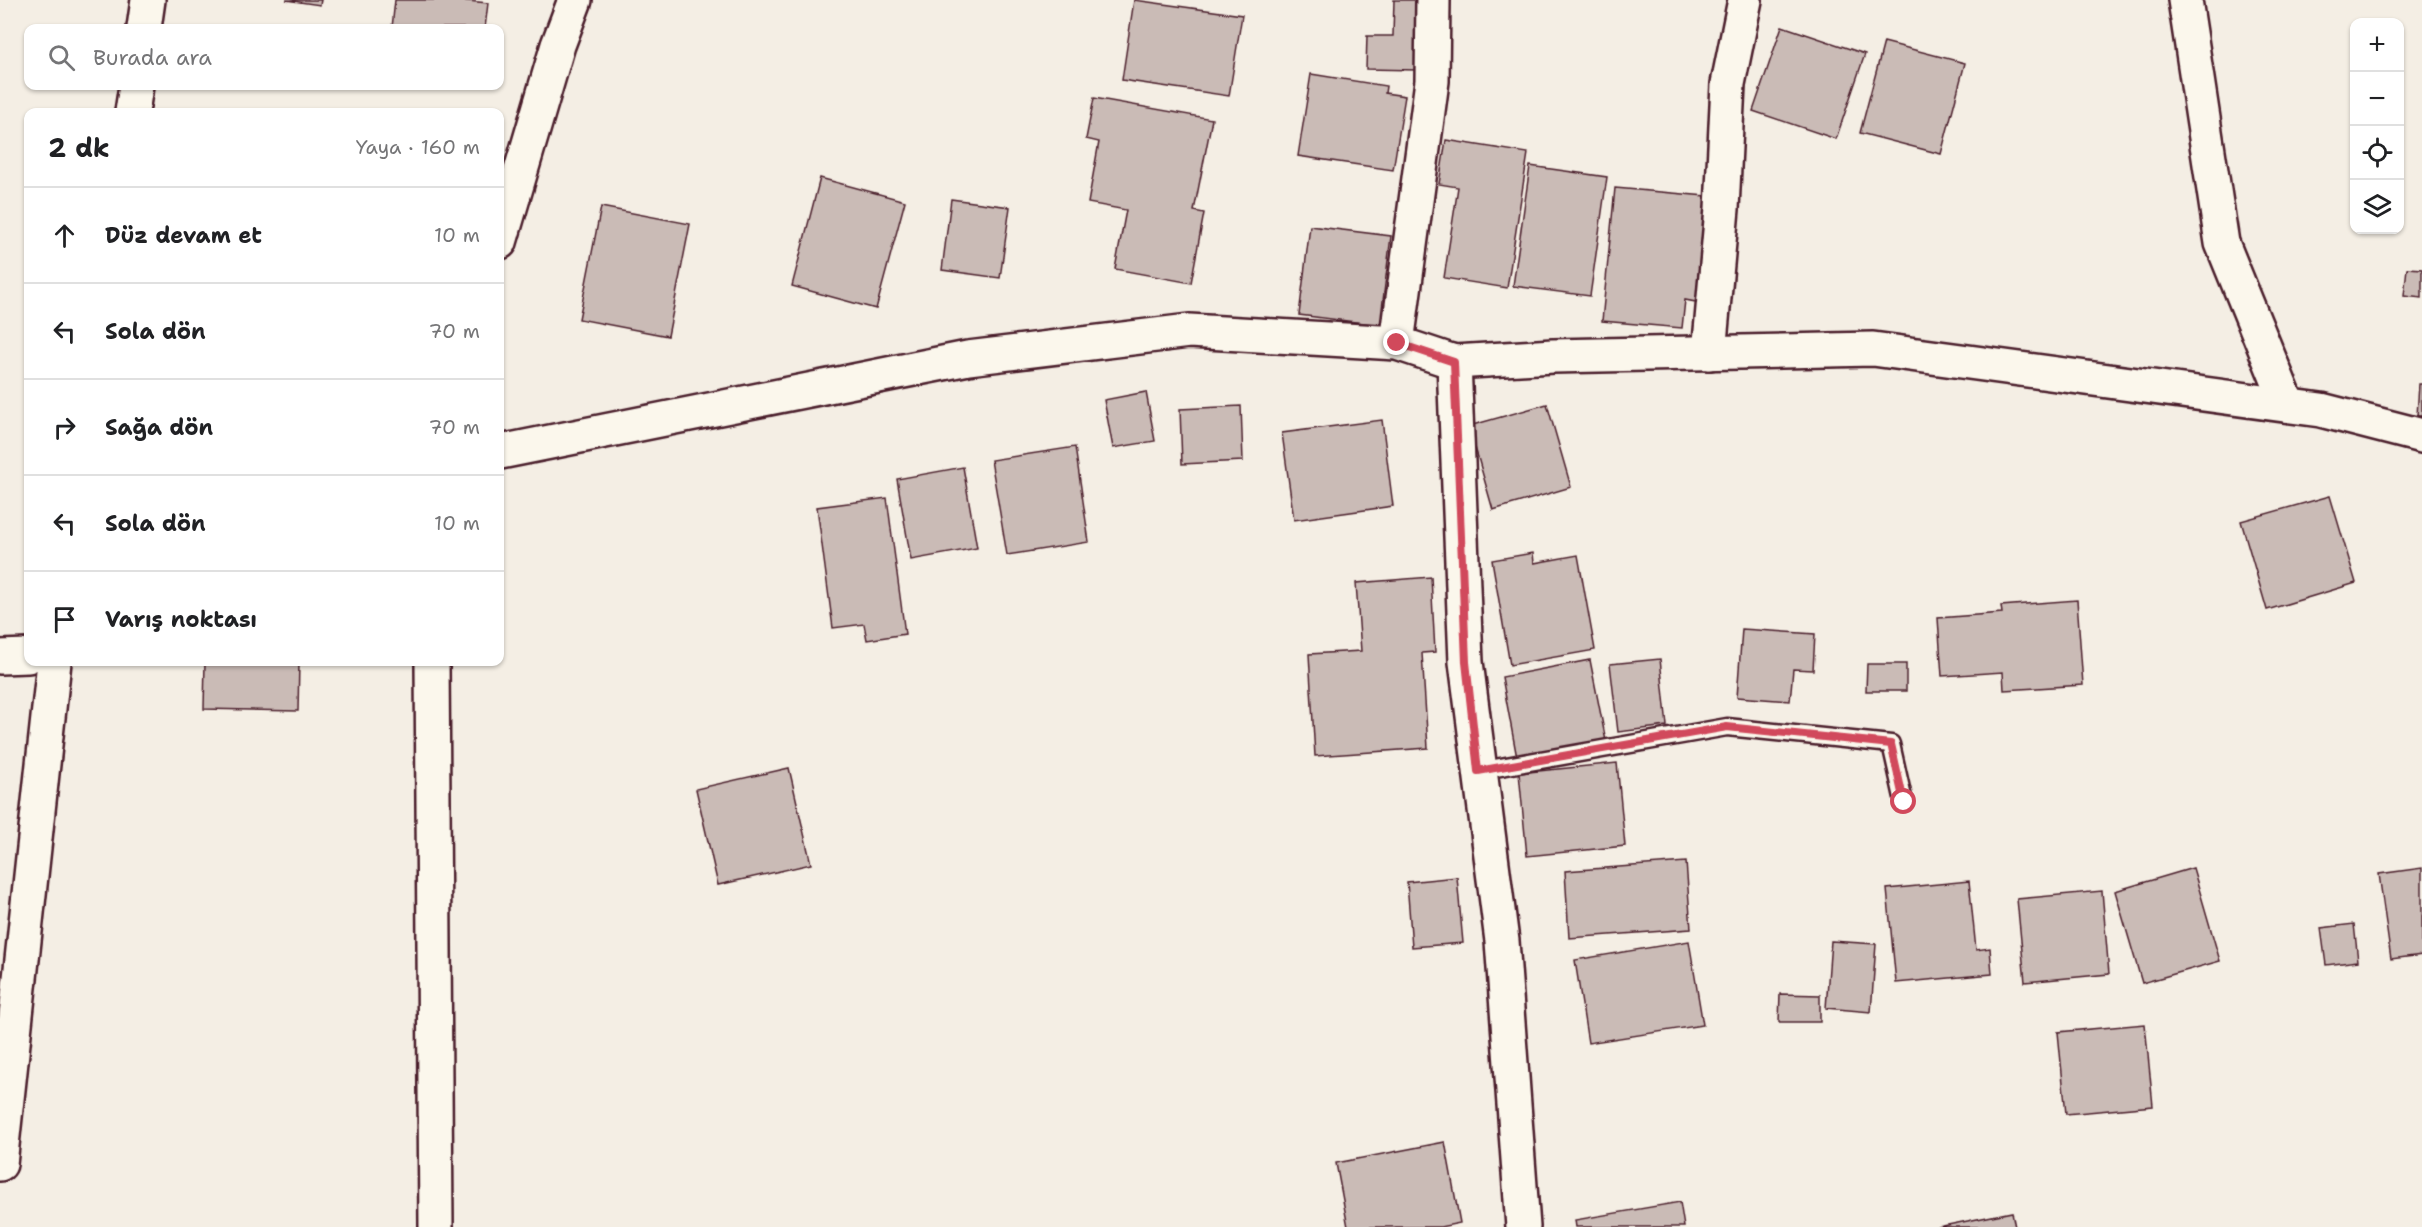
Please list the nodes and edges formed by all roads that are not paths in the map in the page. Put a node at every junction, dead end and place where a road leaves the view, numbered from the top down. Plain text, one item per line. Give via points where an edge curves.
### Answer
1 (148, 0) edge
2 (575, 0) edge
3 (1433, 0) edge
4 (1745, 0) edge
5 (2185, 0) edge
6 (145, 24) edge
7 (135, 90) edge
8 (133, 108) edge
9 (504, 228) edge
10 (1397, 343) junction
11 (1709, 352) junction
12 (1454, 362) junction
13 (2288, 405) junction
14 (2422, 436) edge
15 (504, 451) edge
16 (24, 656) edge
17 (0, 657) edge
18 (54, 666) edge
19 (432, 666) edge
20 (1478, 771) junction
21 (1904, 802) dead end
22 (0, 1164) edge
23 (436, 1227) edge
24 (1523, 1227) edge

1 - 6 street
2 - 9 street
3 - 10 street via 1432,81
4 - 11 street via 1728,84
5 - 13 street via 2222,243
7 - 8 street
10 - 12 street
10 - 15 street via 1189,331 968,358
11 - 12 street
11 - 13 street via 1873,349
12 - 20 street via 1466,662
13 - 14 street
16 - 17 street
18 - 22 street
19 - 23 street
20 - 21 lane via 1727,727 1891,744
20 - 24 street via 1502,941

